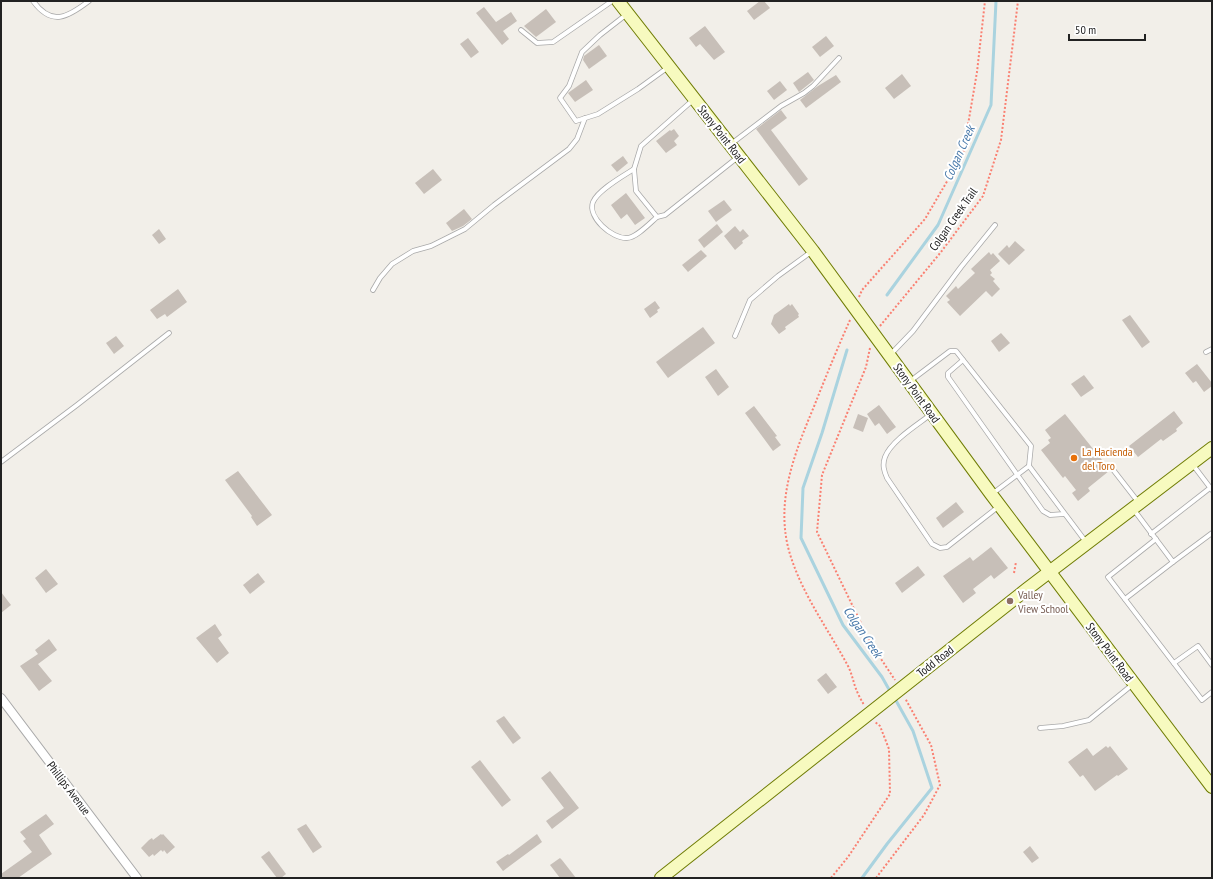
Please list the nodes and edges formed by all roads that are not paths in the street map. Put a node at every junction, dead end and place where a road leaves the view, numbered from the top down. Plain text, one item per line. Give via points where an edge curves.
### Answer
1 (33, 1) edge
2 (89, 1) edge
3 (612, 1) edge
4 (618, 1) edge
5 (628, 13) junction
6 (521, 30) dead end
7 (840, 58) dead end
8 (669, 66) junction
9 (695, 99) junction
10 (585, 118) junction
11 (731, 144) junction
12 (740, 156) junction
13 (634, 169) junction
14 (657, 217) junction
15 (995, 225) dead end
16 (813, 251) junction
17 (373, 290) dead end
18 (169, 333) dead end
19 (735, 336) dead end
20 (1212, 349) edge
21 (1206, 352) dead end
22 (890, 355) junction
23 (963, 360) junction
24 (909, 382) junction
25 (932, 413) junction
26 (1212, 448) edge
27 (1, 462) edge
28 (1192, 463) junction
29 (1029, 466) junction
30 (1111, 467) dead end
31 (1018, 474) junction
32 (1211, 489) edge
33 (991, 494) junction
34 (1000, 506) junction
35 (1136, 506) junction
36 (1064, 514) junction
37 (1212, 533) edge
38 (1152, 534) junction
39 (1156, 539) junction
40 (1086, 543) junction
41 (1173, 562) junction
42 (1049, 572) junction
43 (1125, 599) junction
44 (1174, 663) junction
45 (1212, 665) edge
46 (1134, 684) junction
47 (1212, 692) edge
48 (1, 698) edge
49 (1040, 728) dead end
50 (1212, 787) edge
51 (137, 878) edge
52 (661, 878) edge

1 - 2 lane via 46,15 54,18 76,11
3 - 6 lane via 552,42 537,43
4 - 5 main road, Stony Point Road
5 - 8 main road, Stony Point Road
5 - 10 lane via 582,52 569,86 560,98 576,121
7 - 11 lane via 813,86 781,106
8 - 9 main road, Stony Point Road
8 - 10 lane via 612,106
9 - 11 main road, Stony Point Road
9 - 13 lane via 641,146
10 - 17 lane via 577,139 568,149 465,229 431,246 413,251 392,264
11 - 12 main road, Stony Point Road
12 - 14 lane via 665,215
12 - 16 main road, Stony Point Road
13 - 14 lane via 636,191
13 - 14 lane via 608,186 593,201 597,220 607,231 628,239 638,234
15 - 22 lane via 913,331
16 - 19 lane via 750,300
16 - 22 main road, Stony Point Road
18 - 27 lane
20 - 21 lane
22 - 24 main road, Stony Point Road
23 - 24 lane via 956,351 950,351
23 - 29 lane via 1031,446
23 - 31 lane via 948,373 948,377
24 - 25 main road, Stony Point Road
25 - 33 main road, Stony Point Road
25 - 34 lane via 893,444 885,457 883,468 887,478 932,544 940,548 947,547
26 - 28 main road, Todd Road
28 - 32 lane
28 - 35 main road, Todd Road
29 - 31 lane
29 - 36 lane
30 - 35 lane
31 - 33 lane
31 - 36 lane via 1043,511 1050,515
32 - 38 lane
33 - 34 main road, Stony Point Road
34 - 42 main road, Stony Point Road
35 - 38 lane
35 - 40 main road, Todd Road
36 - 40 lane
37 - 41 lane
38 - 39 lane
39 - 41 lane
39 - 43 lane via 1108,577
40 - 42 main road, Todd Road
41 - 43 lane
42 - 46 main road, Stony Point Road
42 - 52 main road, Todd Road
43 - 44 lane
44 - 45 lane via 1198,646
44 - 47 lane via 1202,700
46 - 49 lane via 1089,720
46 - 50 main road, Stony Point Road
48 - 51 street, Phillips Avenue

